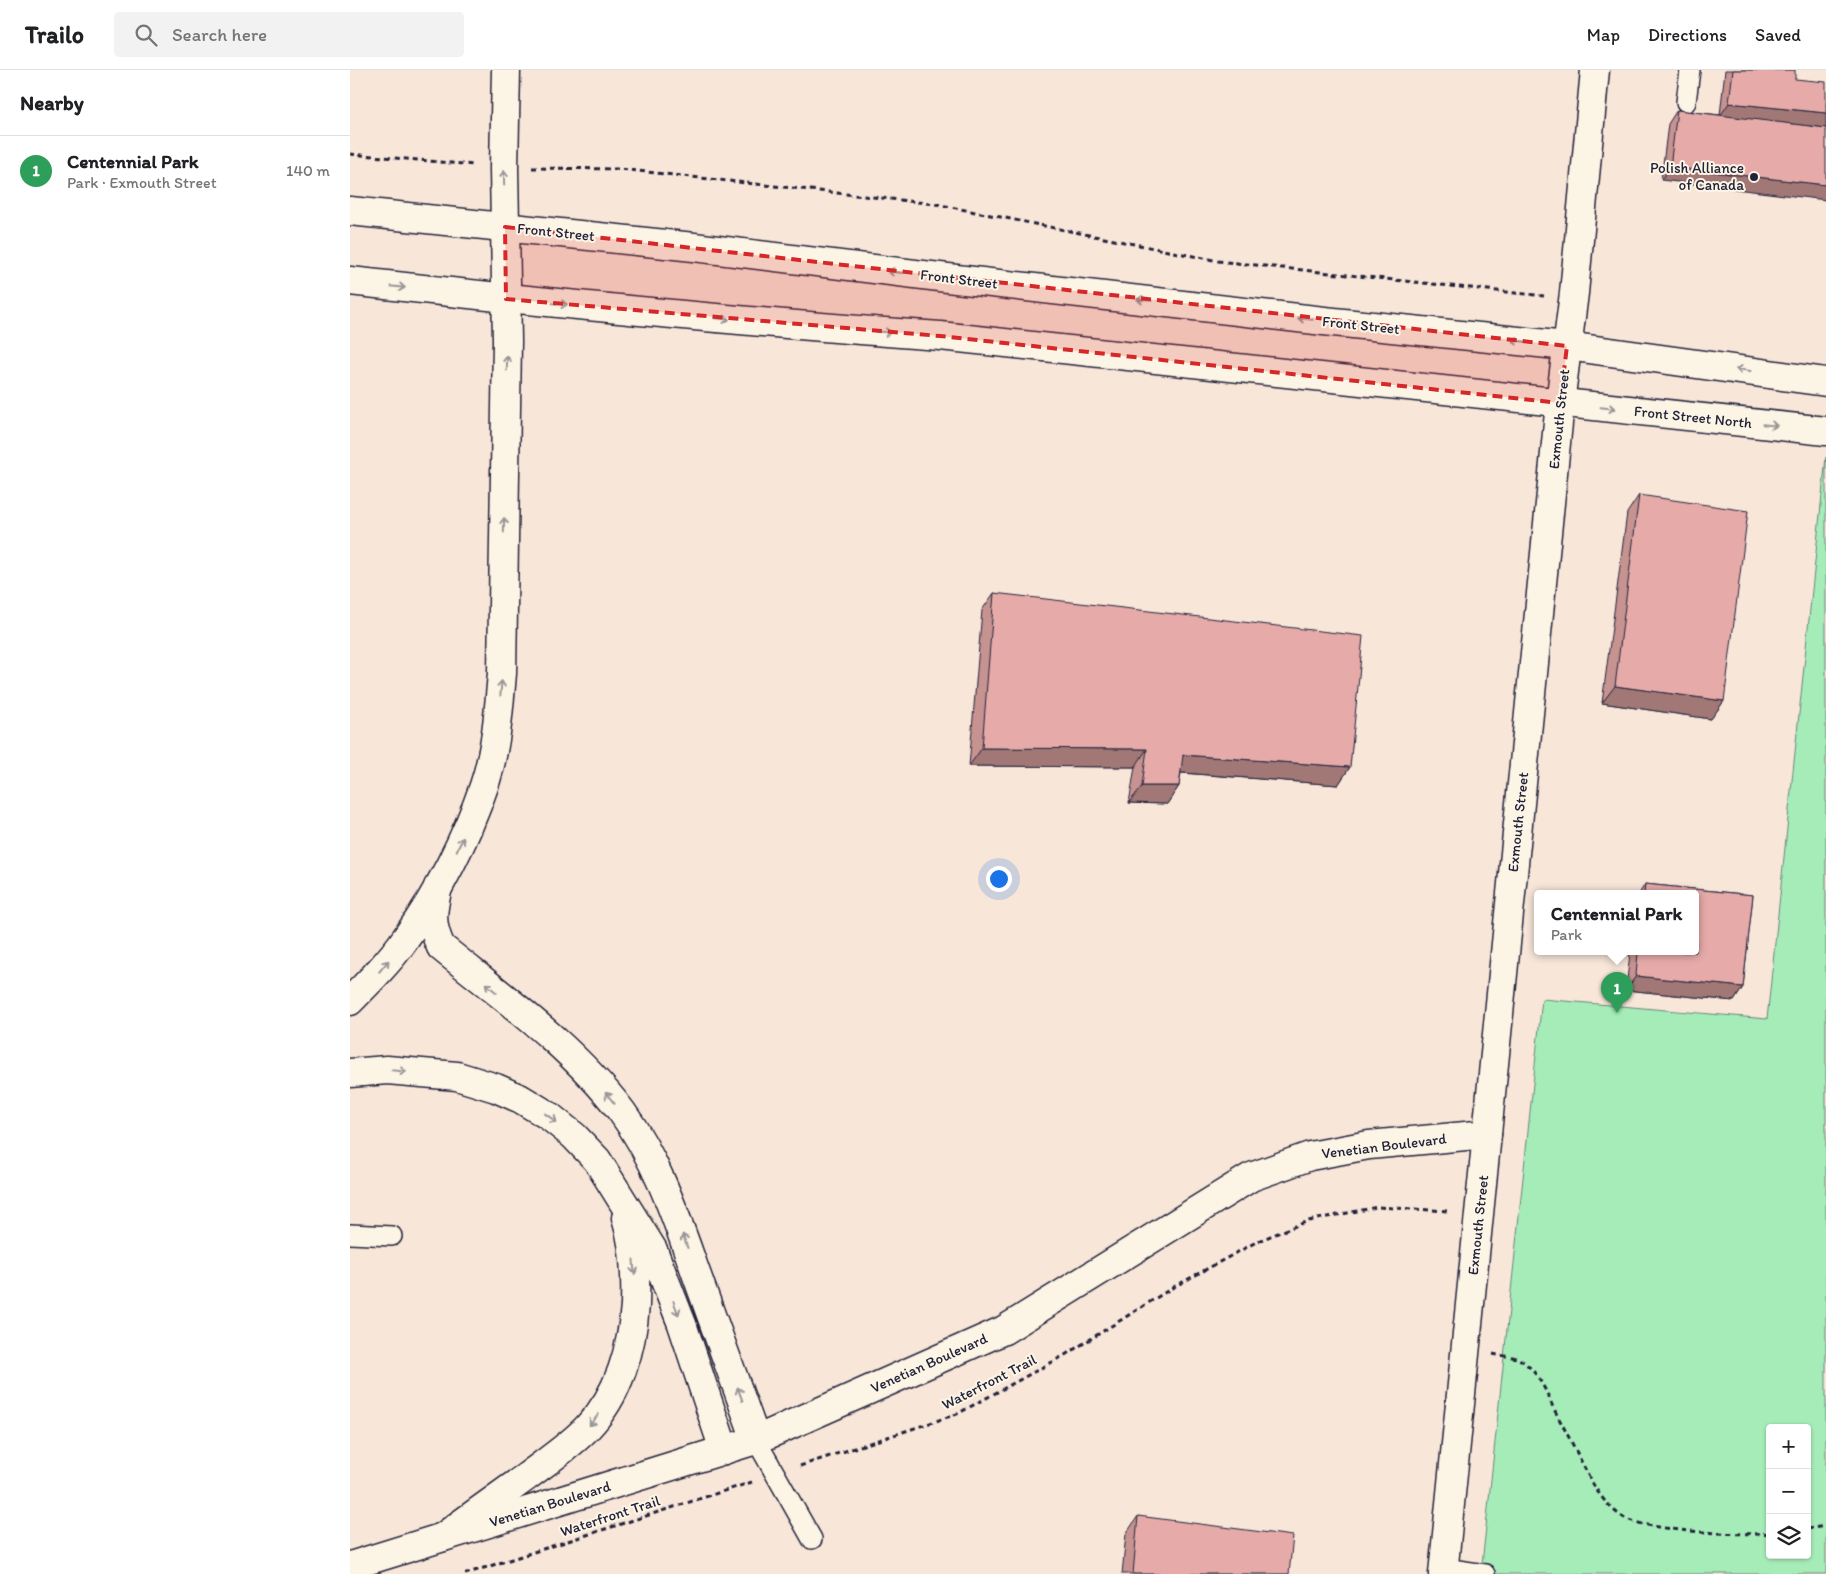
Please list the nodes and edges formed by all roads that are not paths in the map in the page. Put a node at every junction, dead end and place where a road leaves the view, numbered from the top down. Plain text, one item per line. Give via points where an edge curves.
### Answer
1 (506, 70) edge
2 (1595, 70) edge
3 (1690, 70) edge
4 (1686, 102) dead end
5 (350, 211) edge
6 (505, 227) junction
7 (350, 281) edge
8 (506, 298) junction
9 (1567, 346) junction
10 (1826, 382) edge
11 (1560, 403) junction
12 (1826, 431) edge
13 (438, 887) junction
14 (350, 1001) edge
15 (350, 1073) edge
16 (1487, 1134) junction
17 (615, 1186) junction
18 (350, 1234) edge
19 (392, 1236) dead end
20 (756, 1440) junction
21 (724, 1450) junction
22 (443, 1537) junction
23 (812, 1539) dead end
24 (350, 1566) edge
25 (1443, 1571) edge
26 (1485, 1574) edge

6 -> 1 main road
2 - 9 main road, Exmouth Street
3 - 4 lane
5 - 6 main road, Front Street
6 - 8 main road
9 -> 6 main road, Front Street
7 -> 8 main road
8 -> 11 main road via 792,326 940,336
13 -> 8 main road via 485,785 497,727 502,673
10 -> 9 main road
9 - 11 main road, Exmouth Street
11 -> 12 main road, Front Street North
11 - 16 main road, Exmouth Street
14 -> 13 main road via 406,938
20 -> 13 main road via 674,1211 639,1138 604,1090 572,1056 441,947 432,923
15 -> 17 main road via 387,1070 457,1076 496,1088 549,1116 574,1136 597,1160
16 - 20 main road, Venetian Boulevard via 1369,1146 1310,1156 1251,1177 1004,1330
16 - 25 main road, Exmouth Street
17 -> 21 main road via 653,1250 682,1324
17 -> 22 main road via 631,1241 636,1286 628,1353 619,1379 604,1407 569,1445
18 - 19 lane
20 - 21 main road, Venetian Boulevard
20 - 23 lane
21 - 22 main road, Venetian Boulevard
22 - 24 main road, Venetian Boulevard
25 - 26 lane

